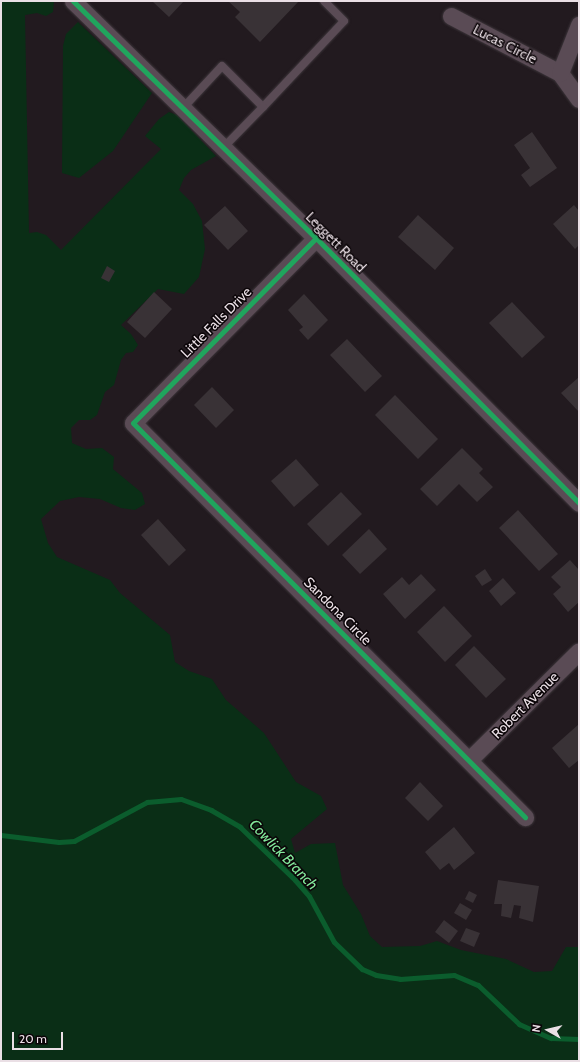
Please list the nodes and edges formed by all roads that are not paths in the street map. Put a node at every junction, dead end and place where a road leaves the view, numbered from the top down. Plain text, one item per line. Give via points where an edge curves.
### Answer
1 (74, 1) edge
2 (324, 1) edge
3 (450, 16) dead end
4 (579, 25) edge
5 (560, 73) junction
6 (579, 99) edge
7 (263, 107) junction
8 (182, 108) junction
9 (224, 148) junction
10 (316, 238) junction
11 (133, 423) joint
12 (579, 503) edge
13 (579, 651) edge
14 (470, 760) junction
15 (525, 817) dead end

1 - 8 street, Leggett Road
2 - 7 lane via 344,21
3 - 5 street, Lucas Circle
4 - 5 street
5 - 6 street, Lucas Circle
7 - 8 lane via 222,66
7 - 9 lane
8 - 9 street, Leggett Road
9 - 10 street, Leggett Road
10 - 11 street, Little Falls Drive
10 - 12 street, Leggett Road
11 - 14 street, Sandona Circle
13 - 14 street, Robert Avenue
14 - 15 street, Sandona Circle

